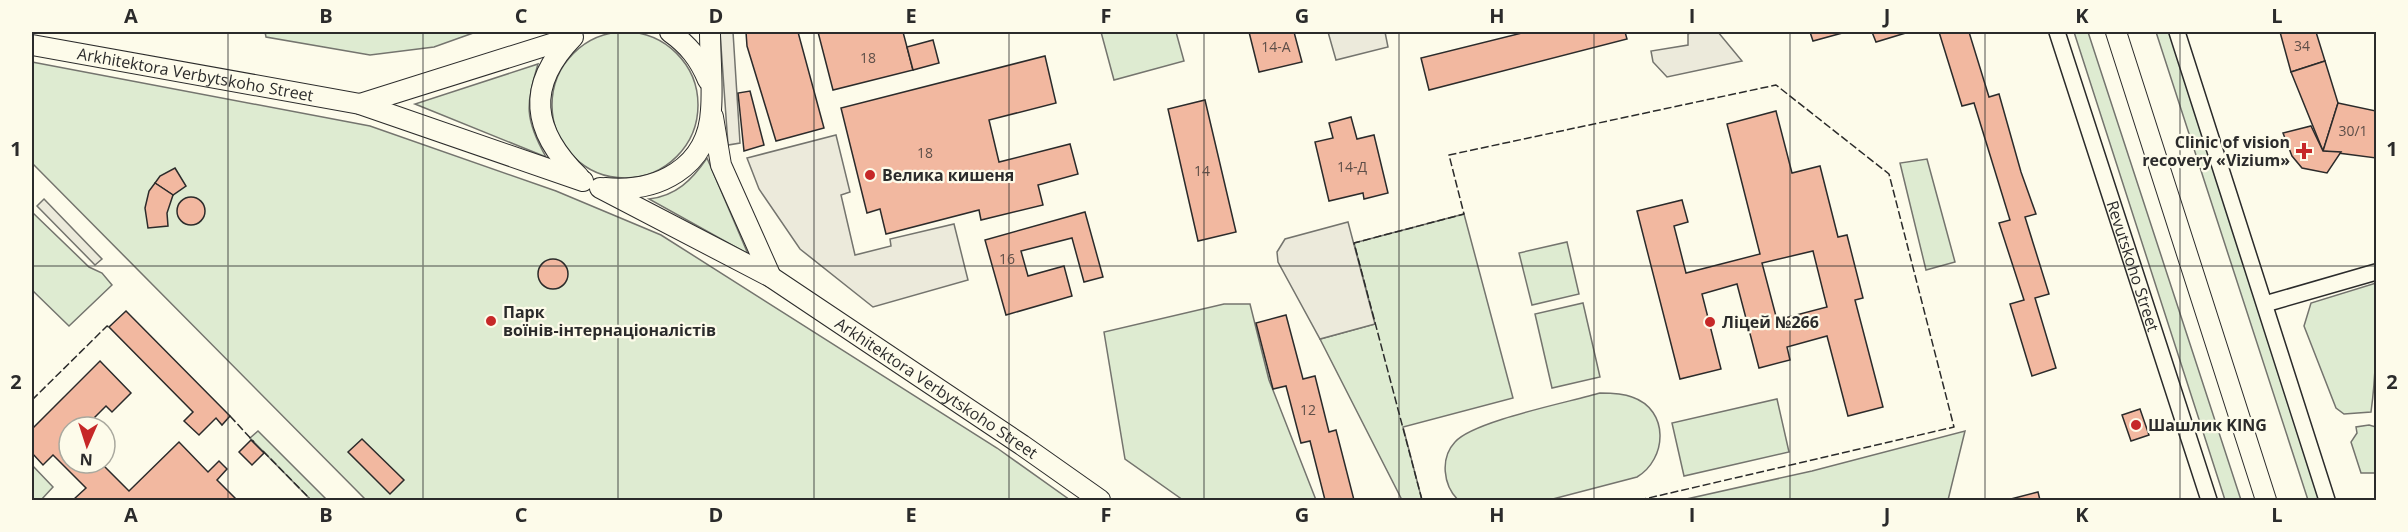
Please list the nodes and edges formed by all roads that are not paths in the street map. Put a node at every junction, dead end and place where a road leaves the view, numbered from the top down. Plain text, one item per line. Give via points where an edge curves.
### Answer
1 (670, 32) edge
2 (710, 32) edge
3 (2057, 32) edge
4 (2116, 32) edge
5 (2177, 32) edge
6 (578, 34) edge
7 (32, 45) edge
8 (711, 88) junction
9 (360, 104) junction
10 (711, 112) junction
11 (592, 184) junction
12 (2376, 272) edge
13 (771, 278) junction
14 (2265, 304) junction
15 (1100, 501) edge
16 (2209, 501) edge
17 (2266, 501) edge
18 (2326, 501) edge

1 - 8 street via 687,44 702,64
2 - 8 street
3 - 16 street, Revutskoho Street
4 - 17 street
5 - 14 street
6 - 9 street, Arkhitektora Verbytskoho Street
6 - 11 street via 558,53 547,72 541,116 558,156
7 - 9 street, Arkhitektora Verbytskoho Street
8 - 10 street
9 - 11 street, Arkhitektora Verbytskoho Street
10 - 11 street via 696,154 680,171 660,183 638,189
10 - 13 street via 721,165
11 - 13 street, Arkhitektora Verbytskoho Street
12 - 14 street
13 - 15 street, Arkhitektora Verbytskoho Street
14 - 18 street

